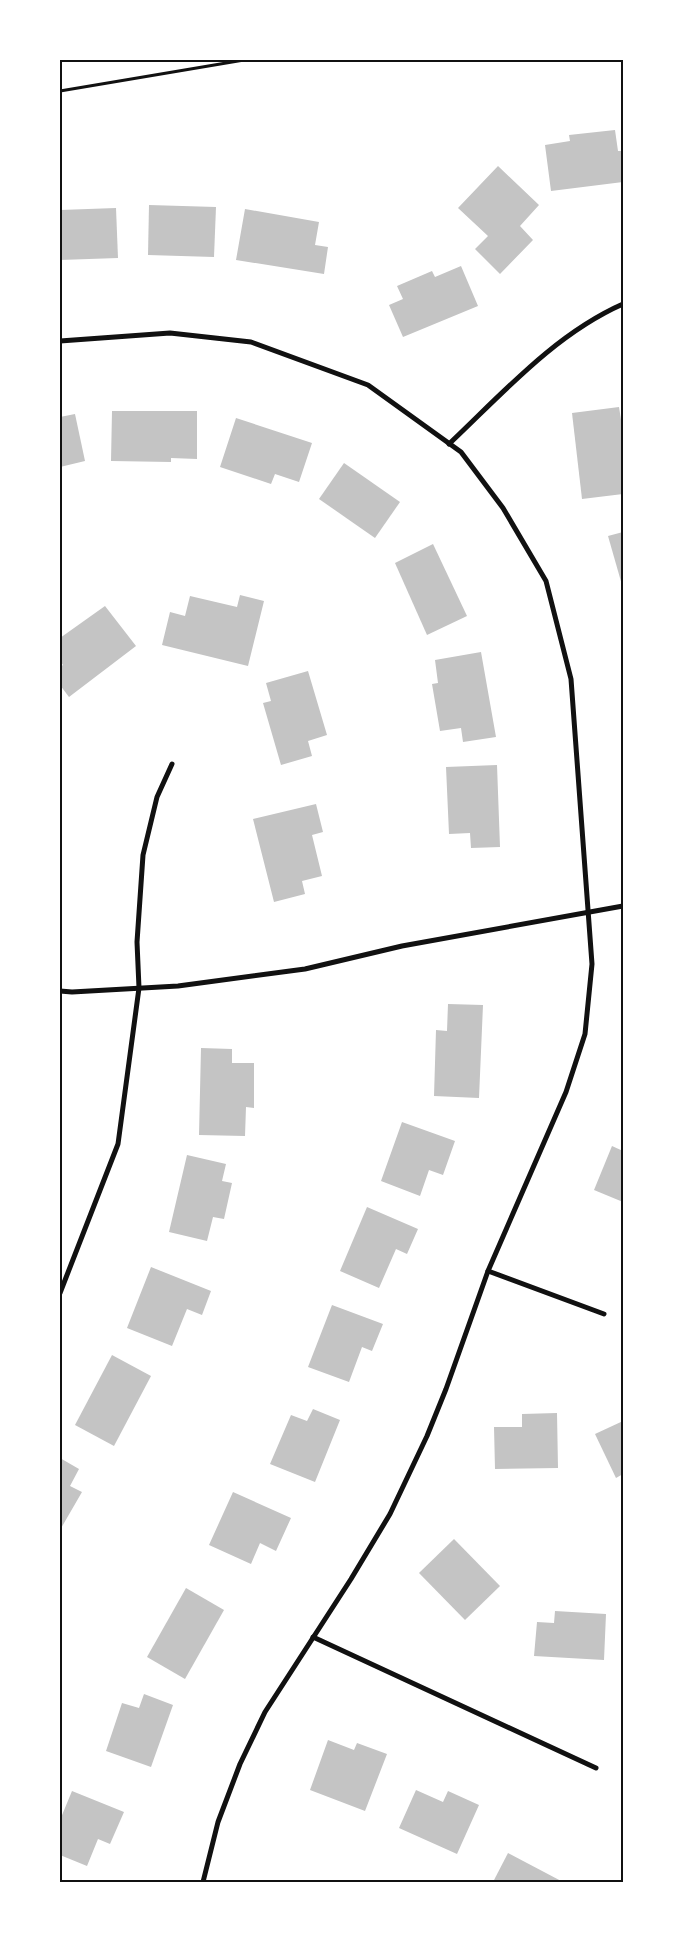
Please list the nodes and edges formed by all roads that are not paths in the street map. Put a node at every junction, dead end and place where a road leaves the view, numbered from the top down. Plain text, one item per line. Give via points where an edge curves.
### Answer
1 (623, 304) edge
2 (60, 341) edge
3 (449, 444) junction
4 (172, 764) dead end
5 (623, 906) edge
6 (589, 912) junction
7 (139, 988) junction
8 (60, 991) edge
9 (488, 1270) junction
10 (60, 1294) edge
11 (604, 1314) dead end
12 (313, 1637) junction
13 (596, 1768) dead end
14 (203, 1882) edge

1 - 3 street via 598,315 548,350
2 - 3 street via 170,333 251,342 368,386
3 - 6 street via 461,452 503,508 546,581 571,679
4 - 7 street via 157,797 143,855 136,942
5 - 6 street
6 - 7 street via 402,946 305,969
6 - 9 street via 592,964 585,1034 566,1092
7 - 8 street
7 - 10 street via 118,1144
9 - 11 street
9 - 12 street via 428,1436 390,1514
12 - 13 street
12 - 14 street via 273,1699 240,1764 218,1822

